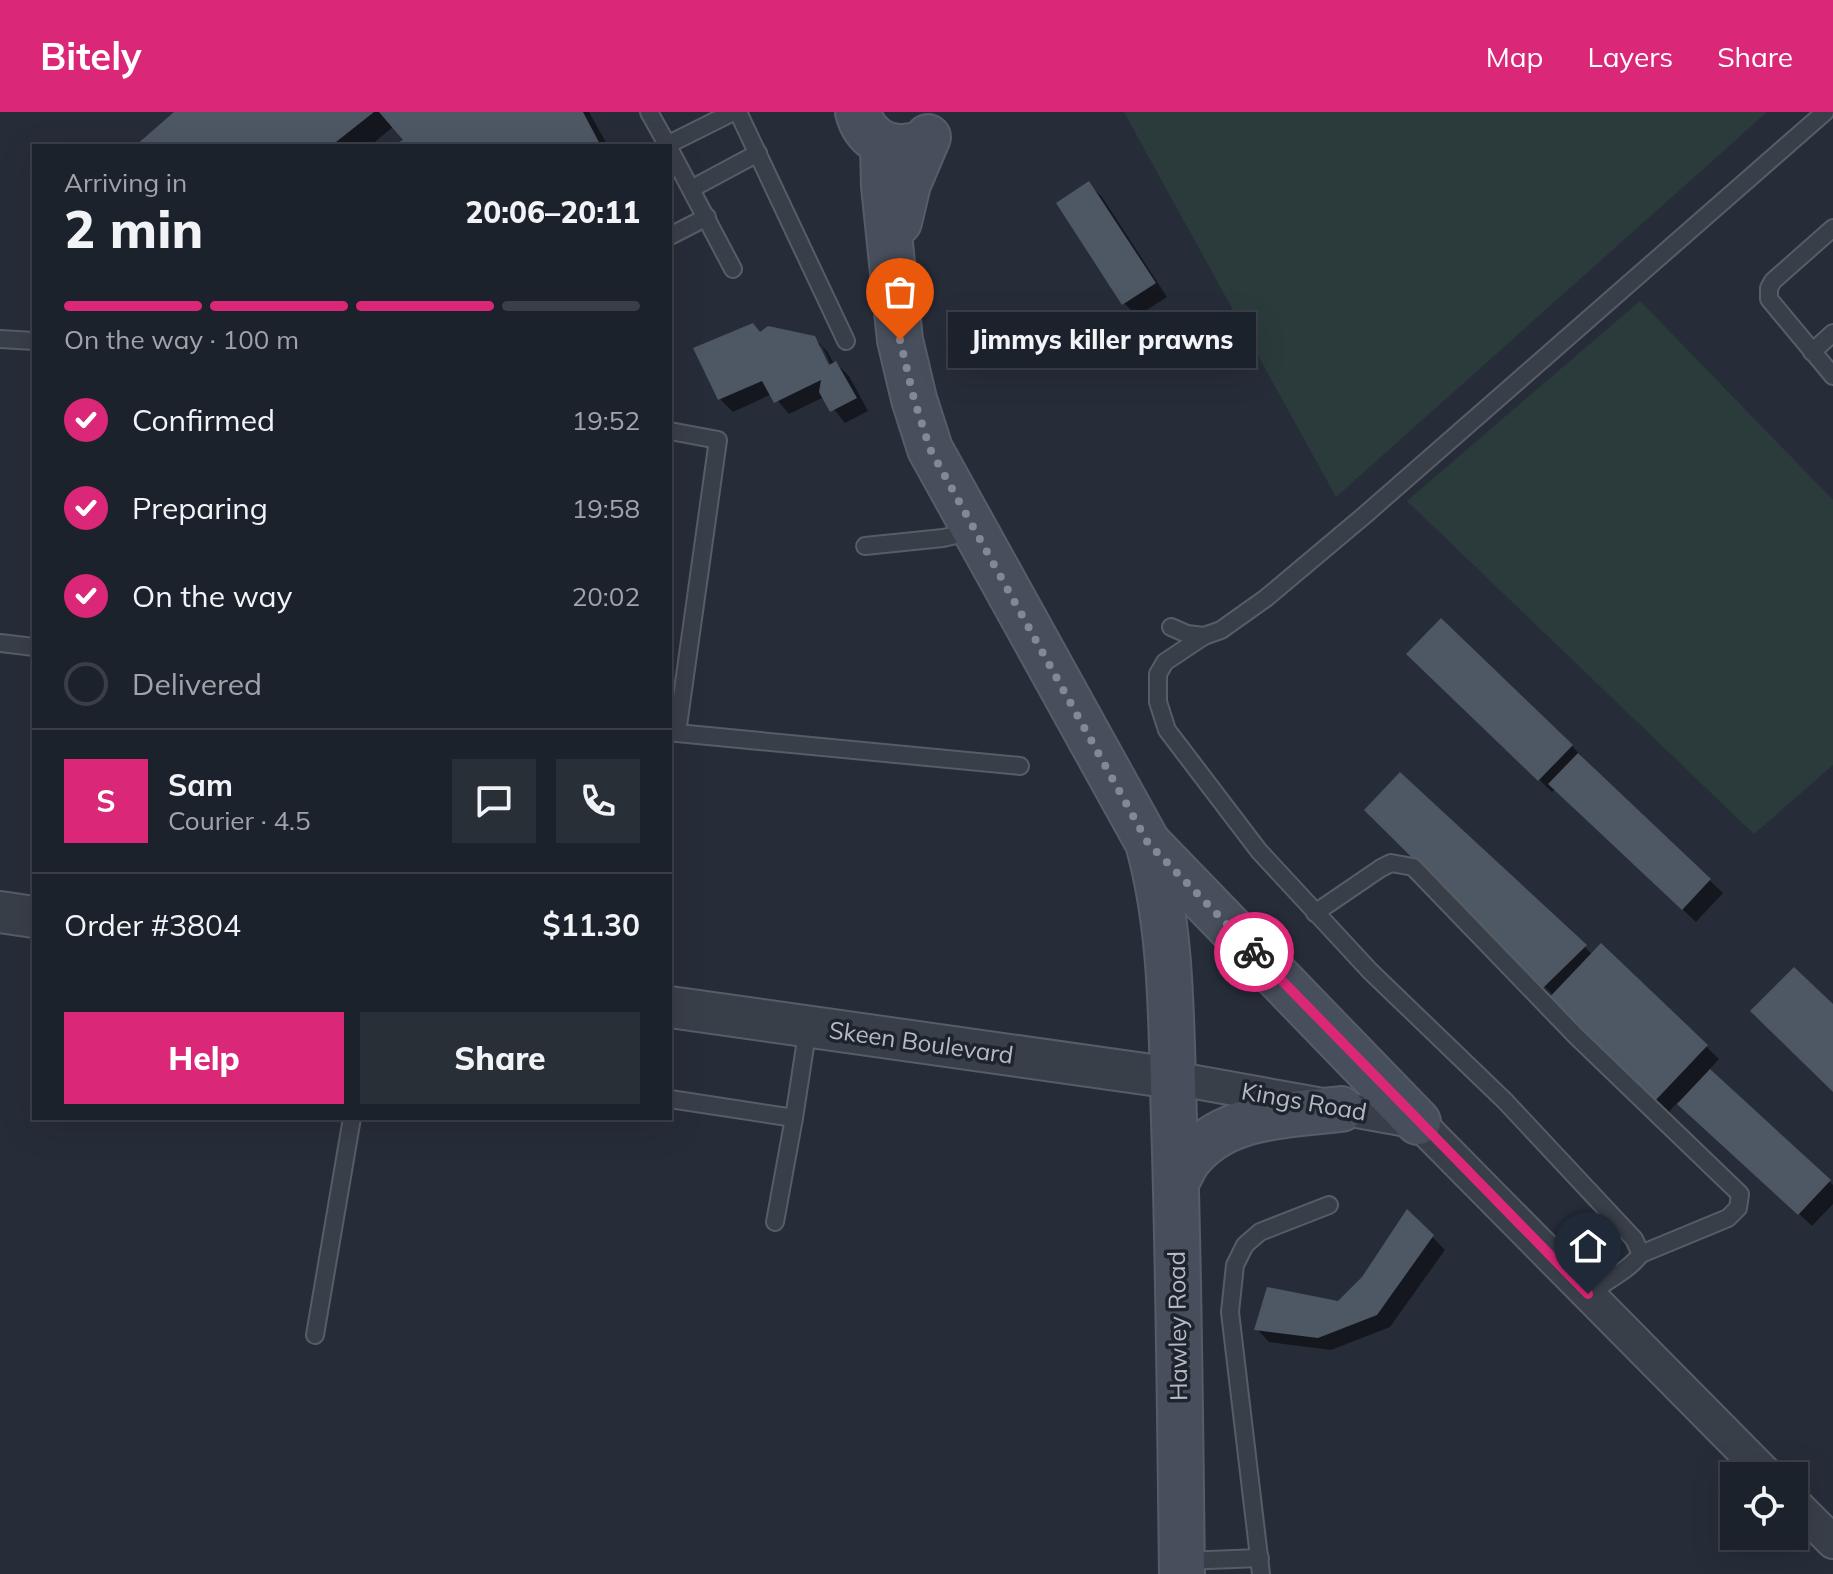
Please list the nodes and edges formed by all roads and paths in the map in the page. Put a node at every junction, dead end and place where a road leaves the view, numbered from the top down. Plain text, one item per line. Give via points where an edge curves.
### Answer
1 (649, 112) edge
2 (736, 112) edge
3 (1825, 112) edge
4 (936, 124) edge
5 (870, 128) edge
6 (666, 144) edge
7 (672, 145) edge
8 (758, 153) junction
9 (672, 154) edge
10 (691, 189) junction
11 (707, 217) junction
12 (1833, 228) edge
13 (672, 235) edge
14 (891, 255) junction
15 (733, 269) dead end
16 (1833, 333) edge
17 (0, 339) edge
18 (32, 341) edge
19 (846, 341) dead end
20 (1812, 352) junction
21 (1833, 376) edge
22 (672, 431) edge
23 (976, 531) junction
24 (865, 546) dead end
25 (1171, 627) dead end
26 (1204, 636) junction
27 (0, 643) edge
28 (32, 647) edge
29 (674, 733) edge
30 (1020, 766) dead end
31 (1148, 843) junction
32 (0, 912) edge
33 (1315, 913) junction
34 (32, 917) edge
35 (672, 1007) edge
36 (808, 1027) junction
37 (1173, 1078) junction
38 (672, 1099) edge
39 (1341, 1109) junction
40 (794, 1118) junction
41 (352, 1120) edge
42 (1418, 1122) junction
43 (1176, 1183) junction
44 (1329, 1205) dead end
45 (775, 1222) dead end
46 (1641, 1254) junction
47 (1588, 1294) junction
48 (315, 1335) dead end
49 (1754, 1462) edge
50 (1808, 1517) edge
51 (1833, 1542) edge
52 (1260, 1566) edge
53 (1182, 1568) edge

1 - 6 lane
2 - 7 lane
2 - 8 lane
3 - 26 lane via 1366,514 1266,598
4 - 5 main road via 916,144 902,147
4 - 14 main road via 908,184
5 - 14 main road
8 - 10 lane
8 - 19 lane
9 - 10 lane
10 - 11 lane
11 - 13 lane
11 - 15 lane
12 - 20 lane via 1769,288 1771,304
14 - 23 main road via 900,340 914,399 930,449
16 - 20 lane
17 - 18 lane
20 - 21 lane
22 - 29 lane via 718,440
23 - 24 lane
23 - 31 main road
25 - 26 lane
26 - 33 lane via 1165,662 1158,674 1158,702 1167,730 1259,851
27 - 28 lane
29 - 30 lane
31 - 37 main road, Hawley Road via 1164,921
31 - 42 main road
32 - 34 street
33 - 46 lane via 1544,1141 1634,1239
33 - 46 lane via 1391,863 1413,867 1576,1036 1740,1194 1738,1208 1728,1218
35 - 36 street, Skeen Boulevard
36 - 37 street, Skeen Boulevard
36 - 40 lane
37 - 39 street, Kings Road
37 - 43 main road, Hawley Road
38 - 40 lane
39 - 42 street, Kings Road
39 - 43 main road via 1261,1119 1223,1131 1190,1157
40 - 45 lane
41 - 48 lane
42 - 47 street
43 - 53 main road, Hawley Road
44 - 52 lane via 1260,1232 1245,1245 1235,1265 1230,1312
46 - 47 lane via 1632,1266
47 - 49 street
50 - 51 street
52 - 53 lane

